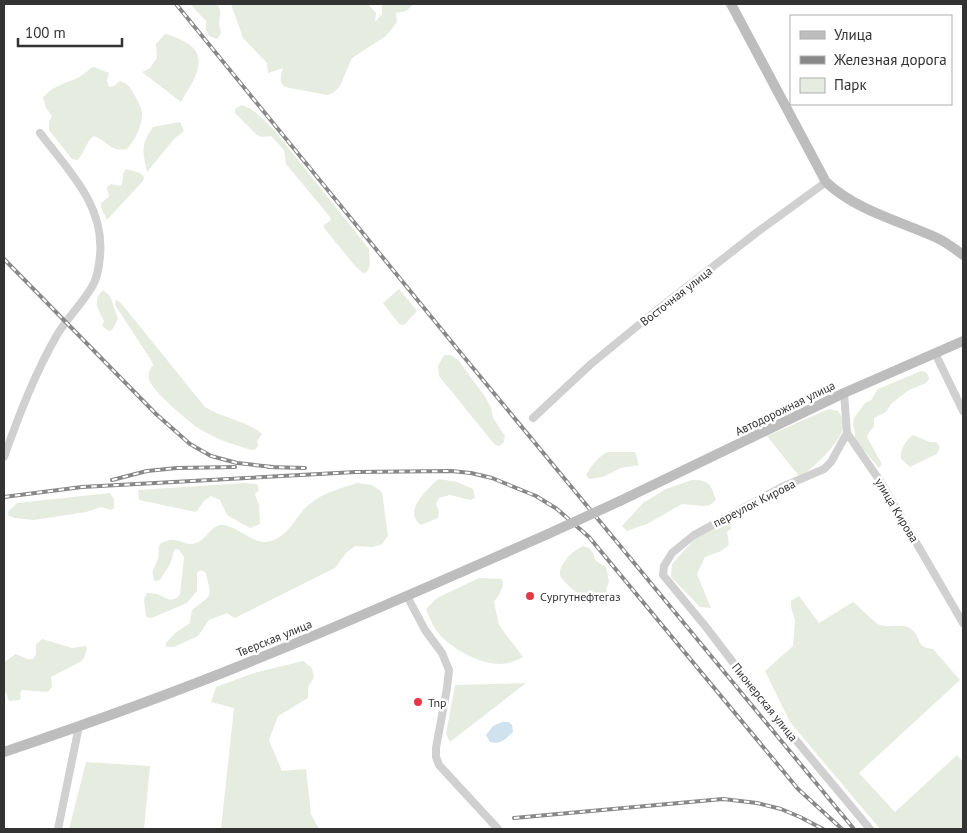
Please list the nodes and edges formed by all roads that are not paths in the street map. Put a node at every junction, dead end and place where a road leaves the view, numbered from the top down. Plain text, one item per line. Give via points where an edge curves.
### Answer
1 (731, 4) edge
2 (40, 133) dead end
3 (826, 182) junction
4 (963, 255) edge
5 (963, 341) edge
6 (935, 354) junction
7 (844, 393) junction
8 (963, 411) edge
9 (532, 418) dead end
10 (847, 434) junction
11 (4, 457) edge
12 (548, 534) joint
13 (662, 574) joint
14 (407, 596) junction
15 (963, 623) edge
16 (79, 726) junction
17 (4, 752) edge
18 (58, 829) edge
19 (498, 829) edge
20 (870, 829) edge

1 - 3 main road
2 - 11 street via 88,197 100,233 99,271 93,285 57,335 40,368
3 - 4 main road via 875,213 938,239
3 - 9 street, Восточная улица via 652,314
5 - 6 main road, Автодорожная улица
6 - 7 main road, Автодорожная улица
6 - 8 street
7 - 10 street
7 - 12 main road, Автодорожная улица, bridge
10 - 13 street, переулок Кирова via 824,469 782,487 694,535 672,552
10 - 15 street, улица Кирова via 882,484
12 - 14 main road, Тверская улица
13 - 20 street, Пионерская улица
14 - 16 main road, Тверская улица via 251,661
14 - 19 street via 449,670 436,758
16 - 17 main road, Тверская улица
16 - 18 street

